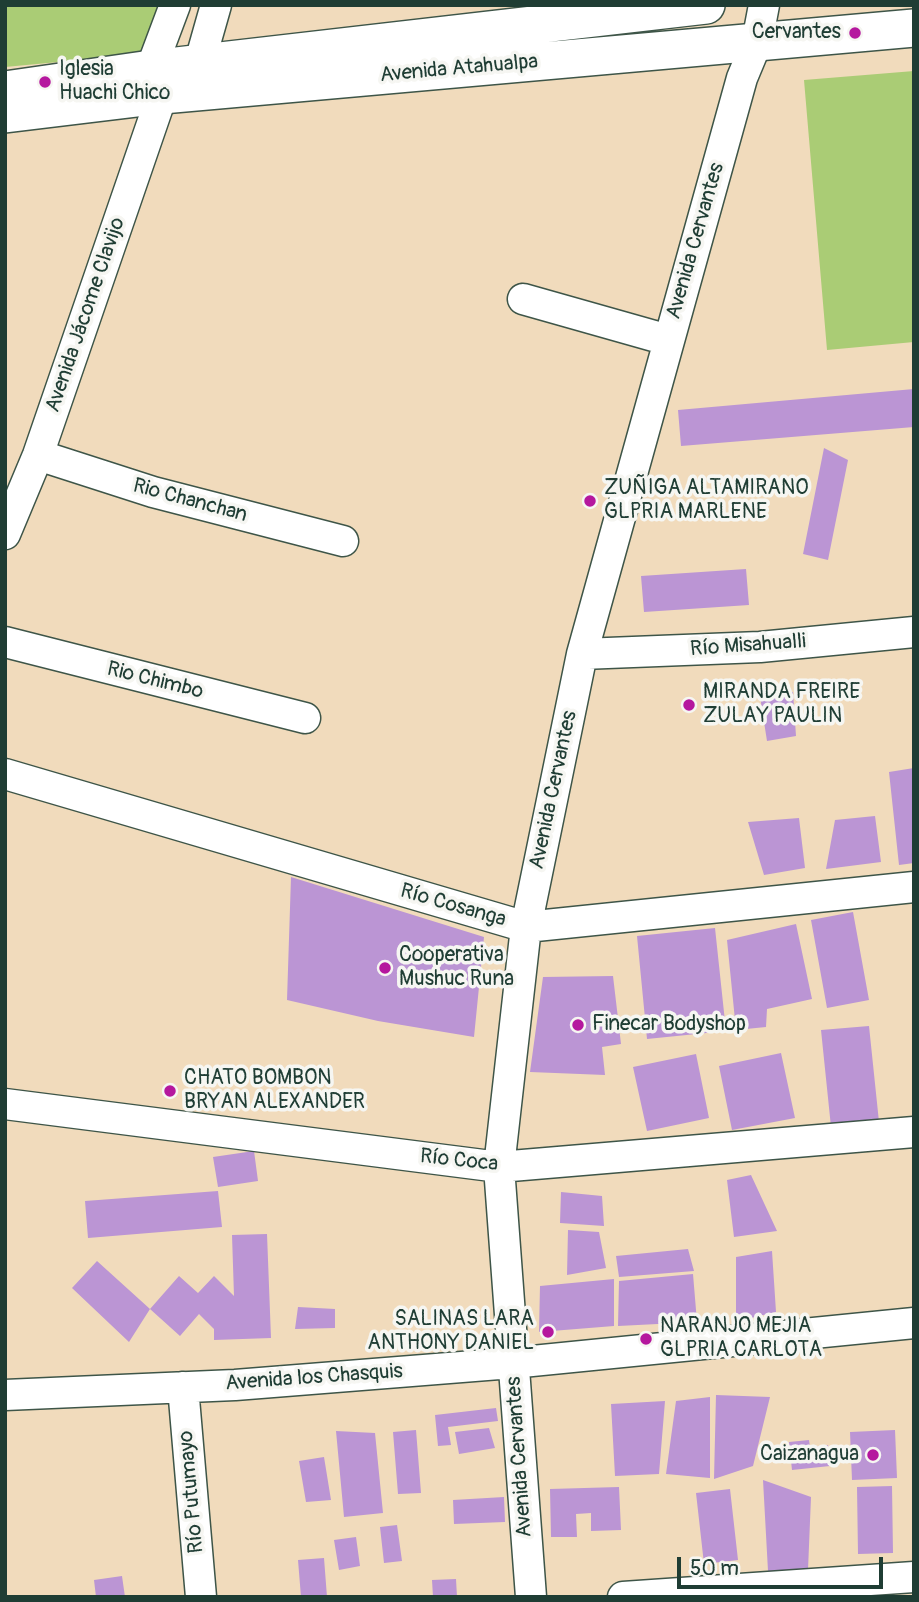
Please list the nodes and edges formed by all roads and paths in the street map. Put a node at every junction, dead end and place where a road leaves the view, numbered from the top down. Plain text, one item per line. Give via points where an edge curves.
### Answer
1 (175, 5) edge
2 (216, 5) edge
3 (706, 5) edge
4 (764, 5) edge
5 (656, 7) edge
6 (914, 29) edge
7 (757, 42) junction
8 (199, 65) junction
9 (157, 82) junction
10 (5, 90) edge
11 (5, 114) edge
12 (523, 299) dead end
13 (668, 340) junction
14 (38, 456) junction
15 (5, 534) edge
16 (343, 541) dead end
17 (914, 632) edge
18 (5, 642) edge
19 (582, 654) junction
20 (305, 718) dead end
21 (5, 774) edge
22 (914, 887) edge
23 (526, 927) junction
24 (5, 1104) edge
25 (914, 1132) edge
26 (499, 1167) junction
27 (914, 1323) edge
28 (512, 1363) junction
29 (183, 1387) junction
30 (5, 1395) edge
31 (914, 1577) edge
32 (201, 1597) edge
33 (531, 1597) edge
34 (623, 1597) edge

1 - 9 street, Avenida Jácome Clavijo
2 - 8 street
3 - 5 main road, Avenida Atahualpa
4 - 7 street, Avenida Cervantes
5 - 8 main road, Avenida Atahualpa
6 - 7 main road, Avenida Atahualpa
7 - 9 main road, Avenida Atahualpa
7 - 13 street, Avenida Cervantes via 742,78
8 - 9 main road, Avenida Atahualpa
9 - 10 main road, Avenida Atahualpa
9 - 11 main road, Avenida Atahualpa
9 - 14 street, Avenida Jácome Clavijo
12 - 13 street
13 - 19 street, Avenida Cervantes
14 - 15 street, Avenida Jácome Clavijo
14 - 16 street, Rio Chanchan via 153,492
17 - 19 street, Río Misahualli via 760,647
18 - 20 street, Rio Chimbo
19 - 23 street, Avenida Cervantes
21 - 23 street, Río Cosanga
22 - 23 street, Río Cosanga
23 - 26 street, Avenida Cervantes
24 - 26 street, Río Coca
25 - 26 street, Río Coca
26 - 28 street, Avenida Cervantes
27 - 28 street, Avenida los Chasquis
28 - 29 street, Avenida los Chasquis
28 - 33 street, Avenida Cervantes
29 - 30 street, Avenida los Chasquis
29 - 32 street, Río Putumayo
31 - 34 street

